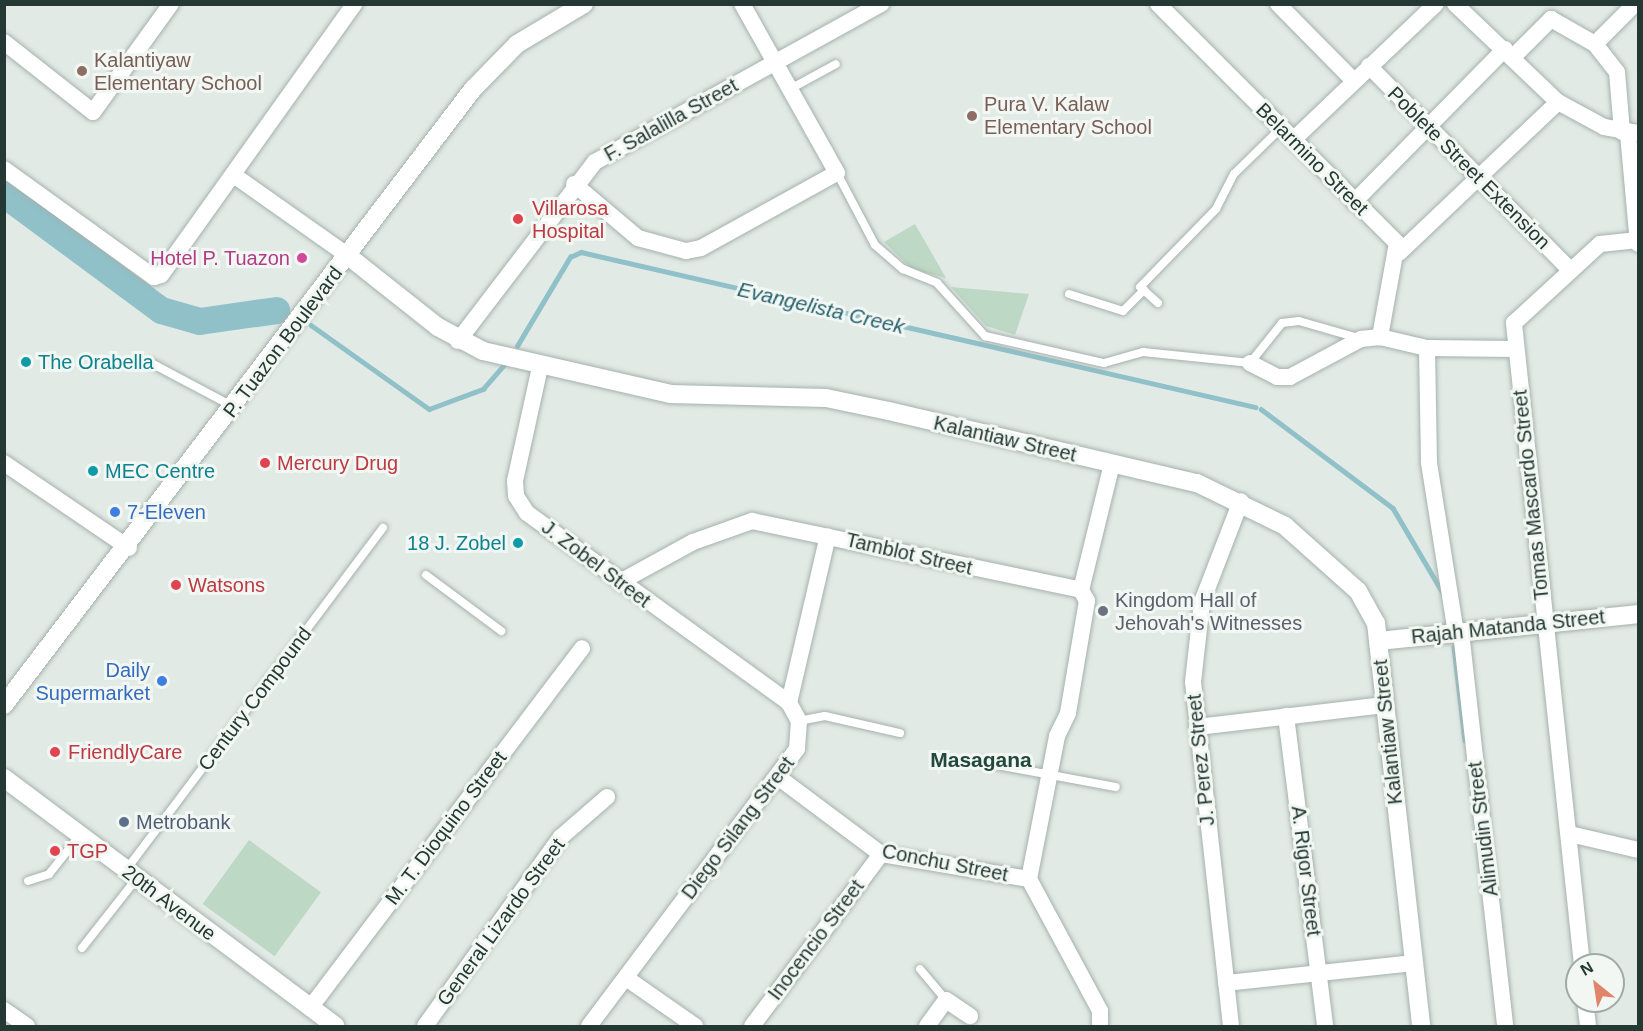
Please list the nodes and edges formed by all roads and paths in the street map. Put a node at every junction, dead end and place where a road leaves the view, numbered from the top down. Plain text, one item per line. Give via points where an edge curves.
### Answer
1 (171, 4) edge
2 (354, 4) edge
3 (584, 4) edge
4 (742, 4) edge
5 (881, 4) edge
6 (1158, 4) edge
7 (1278, 4) edge
8 (1436, 4) edge
9 (1455, 4) edge
10 (1635, 4) edge
11 (4, 42) edge
12 (1595, 44) junction
13 (1509, 53) junction
14 (774, 64) junction
15 (836, 64) dead end
16 (1369, 66) junction
17 (1353, 80) junction
18 (789, 90) junction
19 (1558, 102) junction
20 (1428, 126) junction
21 (1629, 133) edge
22 (1287, 134) junction
23 (4, 169) edge
24 (837, 173) junction
25 (235, 176) junction
26 (1479, 177) junction
27 (574, 184) junction
28 (1354, 202) junction
29 (1638, 242) edge
30 (1399, 253) junction
31 (347, 255) junction
32 (1569, 270) junction
33 (1144, 290) junction
34 (1069, 294) dead end
35 (1158, 303) dead end
36 (1380, 337) junction
37 (1361, 339) junction
38 (458, 341) junction
39 (1427, 348) junction
40 (1516, 349) junction
41 (151, 363) dead end
42 (1250, 363) junction
43 (540, 367) junction
44 (235, 407) junction
45 (4, 463) edge
46 (1112, 464) junction
47 (1241, 501) junction
48 (383, 528) dead end
49 (828, 536) junction
50 (129, 548) junction
51 (426, 575) dead end
52 (620, 582) junction
53 (1081, 590) junction
54 (1638, 614) edge
55 (1545, 623) junction
56 (501, 631) dead end
57 (1459, 632) junction
58 (1378, 641) junction
59 (582, 648) dead end
60 (789, 703) junction
61 (4, 705) edge
62 (1385, 705) junction
63 (1286, 716) junction
64 (799, 721) junction
65 (1197, 727) junction
66 (900, 733) dead end
67 (981, 762) dead end
68 (1050, 771) junction
69 (778, 777) junction
70 (4, 778) edge
71 (1116, 787) dead end
72 (607, 797) dead end
73 (1570, 834) junction
74 (80, 836) junction
75 (1638, 850) edge
76 (880, 854) junction
77 (131, 874) junction
78 (1029, 879) junction
79 (28, 881) dead end
80 (82, 948) dead end
81 (1581, 953) edge
82 (1413, 963) junction
83 (920, 969) dead end
84 (1319, 973) junction
85 (626, 978) junction
86 (1226, 983) junction
87 (946, 1000) junction
88 (310, 1008) junction
89 (4, 1010) edge
90 (970, 1016) dead end
91 (27, 1026) edge
92 (335, 1026) edge
93 (425, 1026) edge
94 (589, 1026) edge
95 (695, 1026) edge
96 (752, 1026) edge
97 (927, 1026) edge
98 (1100, 1026) edge
99 (1231, 1026) edge
100 (1325, 1026) edge
101 (1421, 1026) edge
102 (1505, 1026) edge

1 - 11 street via 93,112
2 - 25 street
3 - 31 street, P. Tuazon Boulevard via 517,44 473,89
4 - 14 street
5 - 14 street, F. Salalilla Street
6 - 22 street, Belarmino Street
7 - 17 street
8 - 16 street
9 - 13 street
10 - 12 street
12 - 13 street via 1551,20
12 - 21 street via 1617,72
13 - 19 street
13 - 20 street
14 - 18 street
14 - 27 street, F. Salalilla Street via 617,148
15 - 18 lane
16 - 17 street
16 - 20 street, Poblete Street Extension
17 - 22 street
18 - 24 street
19 - 21 street
19 - 26 street
20 - 26 street, Poblete Street Extension
20 - 28 street
21 - 29 street
22 - 28 street, Belarmino Street
22 - 33 lane via 1234,174 1216,209 1140,287
23 - 25 street via 154,277 161,275
24 - 27 street via 701,248 686,251 638,238
24 - 42 lane via 875,245 903,269 936,284 985,336 1104,363 1143,352
25 - 31 street, Kalantiaw Street
26 - 30 street
26 - 32 street, Poblete Street Extension
27 - 38 street, F. Salalilla Street
28 - 30 street, Belarmino Street via 1397,243
29 - 32 street, Tomas Mascardo Street via 1600,244
30 - 36 street
31 - 38 street, Kalantiaw Street
31 - 44 street, P. Tuazon Boulevard
32 - 40 street, Tomas Mascardo Street via 1515,319
33 - 34 lane via 1123,311
33 - 35 lane
36 - 37 street
36 - 39 street
37 - 42 street via 1290,377 1277,377
37 - 42 lane via 1299,321 1282,323
38 - 43 street, Kalantiaw Street
39 - 40 street
39 - 57 street, Alimudin Street via 1429,463
40 - 55 street, Tomas Mascardo Street
41 - 44 lane
43 - 46 street, Kalantiaw Street via 670,394 826,398
43 - 52 street, J. Zobel Street via 516,496 527,513
44 - 50 street, P. Tuazon Boulevard
45 - 50 street
46 - 47 street, Kalantiaw Street via 1197,483
46 - 53 street
47 - 58 street, Kalantiaw Street via 1285,525 1348,580 1373,612
47 - 65 street, J. Perez Street via 1203,602 1193,682
48 - 77 lane, Century Compound
49 - 52 street, Tamblot Street via 752,521 693,542
49 - 53 street, Tamblot Street
49 - 60 street
50 - 61 street, P. Tuazon Boulevard
51 - 56 lane
52 - 60 street, J. Zobel Street
53 - 68 street, Conchu Street via 1087,601 1068,712 1057,736
54 - 55 street, Rajah Matanda Street
55 - 57 street, Rajah Matanda Street
55 - 73 street, Tomas Mascardo Street
57 - 58 street, Rajah Matanda Street
57 - 102 street, Alimudin Street
58 - 62 street, Kalantiaw Street
59 - 88 street, M. T. Dioquino Street
60 - 64 street
62 - 63 street
62 - 82 street, Kalantiaw Street
63 - 65 street
63 - 84 street, A. Rigor Street
64 - 66 lane via 825,716
64 - 69 street, Diego Silang Street via 797,749
65 - 86 street, J. Perez Street
67 - 68 lane
68 - 71 lane
68 - 78 street, Conchu Street
69 - 76 street, Conchu Street
69 - 85 street, Diego Silang Street
70 - 74 street, 20th Avenue
72 - 93 street, General Lizardo Street via 561,837
73 - 75 street
73 - 81 street, Tomas Mascardo Street
74 - 77 street, 20th Avenue
74 - 79 lane via 49,874
76 - 78 street, Conchu Street
76 - 96 street, Inocencio Street
77 - 80 lane, Century Compound
77 - 88 street, 20th Avenue
78 - 98 street, Conchu Street via 1100,1011
82 - 84 street
82 - 101 street, Kalantiaw Street
83 - 87 lane
84 - 86 street
84 - 100 street, A. Rigor Street
85 - 94 street, Diego Silang Street
85 - 95 street
86 - 99 street, J. Perez Street
87 - 90 street
87 - 97 street
88 - 92 street, 20th Avenue
89 - 91 street

